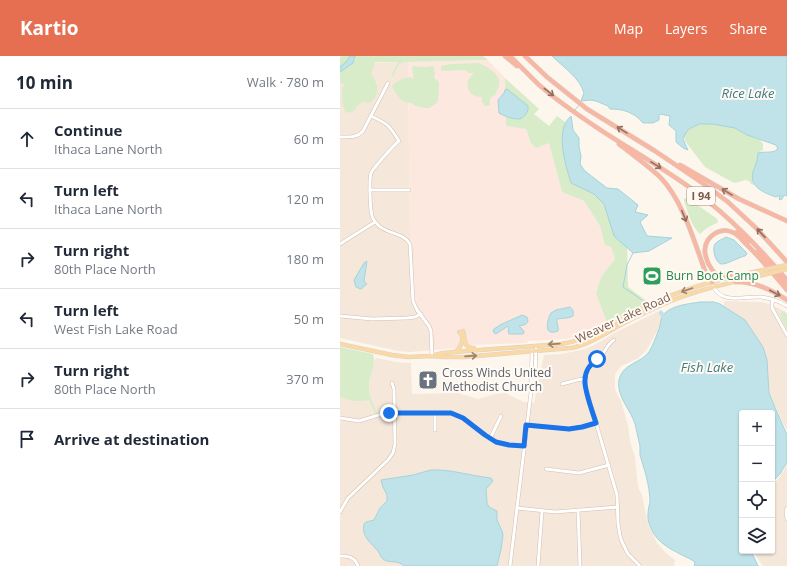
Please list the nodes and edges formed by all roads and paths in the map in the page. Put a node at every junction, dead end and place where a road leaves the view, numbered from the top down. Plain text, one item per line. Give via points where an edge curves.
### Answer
1 (505, 56) edge
2 (510, 56) edge
3 (525, 56) edge
4 (388, 83) dead end
5 (539, 84) junction
6 (371, 116) junction
7 (600, 130) junction
8 (340, 137) edge
9 (655, 151) junction
10 (370, 190) junction
11 (409, 190) dead end
12 (787, 221) edge
13 (375, 222) junction
14 (340, 244) edge
15 (704, 253) junction
16 (787, 263) edge
17 (710, 267) junction
18 (787, 270) edge
19 (742, 274) junction
20 (787, 280) edge
21 (712, 282) junction
22 (735, 282) junction
23 (787, 286) edge
24 (714, 287) junction
25 (787, 290) edge
26 (773, 300) junction
27 (787, 300) edge
28 (787, 306) edge
29 (420, 314) junction
30 (340, 316) edge
31 (787, 335) edge
32 (614, 340) dead end
33 (340, 344) edge
34 (532, 346) junction
35 (537, 346) junction
36 (487, 349) junction
37 (455, 352) junction
38 (534, 352) junction
39 (432, 356) junction
40 (585, 379) junction
41 (392, 383) dead end
42 (562, 384) dead end
43 (394, 413) junction
44 (435, 413) junction
45 (501, 416) dead end
46 (340, 418) edge
47 (596, 423) junction
48 (526, 425) junction
49 (435, 430) dead end
50 (490, 439) junction
51 (524, 446) junction
52 (608, 465) junction
53 (546, 469) dead end
54 (618, 507) junction
55 (517, 508) junction
56 (787, 508) edge
57 (578, 510) junction
58 (542, 511) junction
59 (340, 512) edge
60 (787, 519) edge
61 (340, 556) edge
62 (358, 566) edge
63 (510, 566) edge
64 (538, 566) edge
65 (580, 566) edge
66 (640, 566) edge

1 - 5 highway
2 - 5 highway, I 94
9 -> 3 highway, I 94 via 574,99
4 - 6 street
5 -> 7 highway, I 94
6 - 8 street via 361,134
6 - 10 street via 388,124 400,141 373,170 370,176
7 -> 20 highway, I 94 via 697,192 752,240
7 -> 21 highway via 665,183 680,206 708,279
12 -> 9 highway via 739,200
16 -> 9 highway, I 94 via 756,228 728,202
10 - 11 street
10 - 13 street via 371,212
13 - 14 street
13 - 29 street via 406,239 410,244 412,297
15 - 17 highway
15 - 23 highway via 703,246 708,235 719,229 731,229 742,236
15 - 25 highway via 705,244 714,234 723,231 733,232
16 - 19 main road, Weaver Lake Road, bridge
17 - 19 highway via 720,276
17 - 21 highway
18 - 22 main road, Weaver Lake Road, bridge
19 - 21 main road, Weaver Lake Road
21 - 24 street
21 -> 35 main road, Weaver Lake Road via 646,306 581,340
22 - 24 main road, Weaver Lake Road
22 -> 27 highway via 752,283
24 - 26 street via 717,293 725,297 758,297
24 - 38 main road, Weaver Lake Road via 661,305 582,345
26 - 28 street
26 - 31 street via 772,308
29 - 30 street via 407,318 372,319
29 - 39 street via 431,331
32 - 40 street via 590,365
33 - 39 main road, Weaver Lake Road via 400,357
34 - 35 main road, Weaver Lake Road
34 - 36 main road, Weaver Lake Road
34 - 38 street
35 - 38 street
36 - 37 main road, Weaver Lake Road
36 - 37 main road via 471,348 464,342 461,332 462,344
37 - 39 main road, Weaver Lake Road
39 -> 38 main road, Weaver Lake Road via 444,358
38 - 48 street
40 - 42 street
40 - 47 street
41 - 43 street
43 - 44 street
43 - 46 street via 359,421
43 - 59 street via 393,453 348,498
44 - 49 street
44 - 50 street via 458,415
45 - 50 street
47 - 48 street via 569,429
47 - 52 street
48 - 51 street
50 - 51 street via 502,444
51 - 55 street
52 - 53 street via 579,473
52 - 54 street via 618,495
54 - 57 street
54 - 66 street via 618,530 622,542 628,554
55 - 58 street
55 - 63 street
56 - 60 street
57 - 58 street
57 - 65 street
58 - 64 street
61 - 62 street via 352,558

